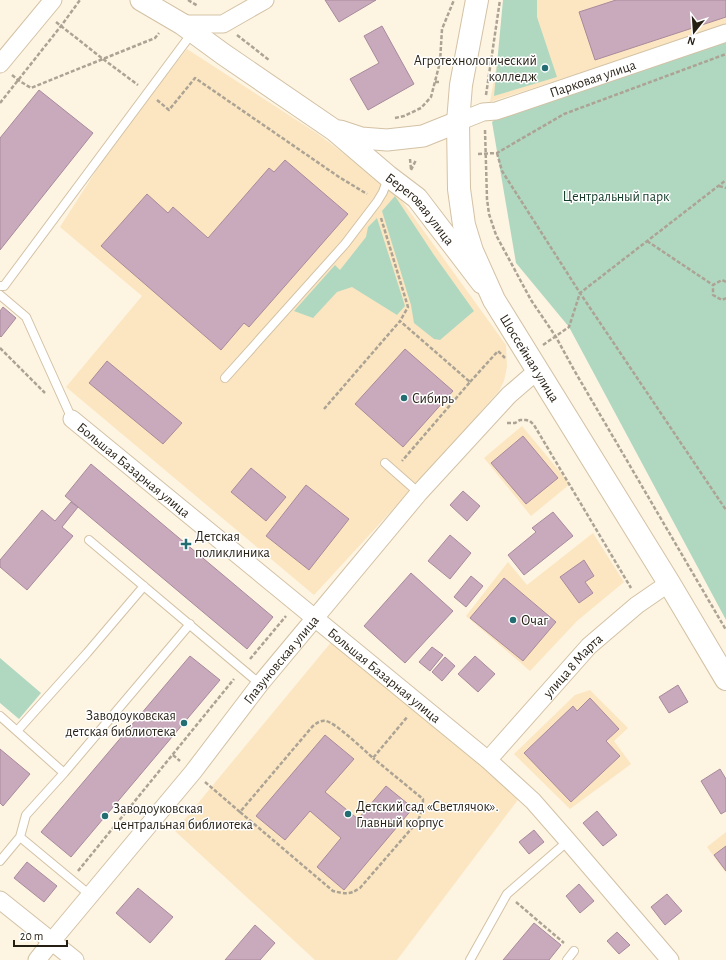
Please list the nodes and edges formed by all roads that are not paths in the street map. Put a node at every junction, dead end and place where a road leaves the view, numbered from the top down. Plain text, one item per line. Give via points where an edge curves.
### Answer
1 (265, 0) edge
2 (477, 0) edge
3 (153, 3) edge
4 (48, 6) edge
5 (187, 28) junction
6 (726, 33) edge
7 (6, 70) edge
8 (458, 122) junction
9 (334, 130) junction
10 (388, 176) junction
11 (1, 286) edge
12 (0, 295) edge
13 (494, 300) junction
14 (538, 370) junction
15 (225, 378) dead end
16 (72, 419) joint
17 (385, 463) dead end
18 (418, 493) junction
19 (89, 540) dead end
20 (669, 583) junction
21 (144, 586) junction
22 (315, 618) junction
23 (190, 624) junction
24 (726, 679) edge
25 (260, 684) junction
26 (0, 716) edge
27 (17, 731) junction
28 (488, 760) junction
29 (64, 773) junction
30 (20, 837) junction
31 (568, 841) junction
32 (0, 861) edge
33 (90, 895) junction
34 (0, 900) edge
35 (52, 941) junction
36 (574, 951) road end
37 (37, 960) edge
38 (75, 960) edge
39 (470, 960) edge
40 (567, 960) edge
41 (670, 960) edge

1 - 5 street via 223,24
2 - 8 main road, Шоссейная улица via 461,85
3 - 5 street, Береговая улица
4 - 7 street
5 - 9 street, Береговая улица
5 - 11 lane
6 - 8 street, Парковая улица
8 - 9 street, Береговая улица via 423,136 387,140 361,138
8 - 13 main road, Шоссейная улица via 459,189 464,225 472,251
9 - 10 street, Береговая улица
10 - 13 street, Береговая улица via 417,198
10 - 15 lane via 384,192 345,244
12 - 16 lane via 26,318
13 - 14 main road, Шоссейная улица
14 - 18 street, Глазуновская улица via 509,395
14 - 20 main road, Шоссейная улица
16 - 22 street, Большая Базарная улица
17 - 18 lane
18 - 22 street, Глазуновская улица
19 - 21 lane
20 - 24 main road, Шоссейная улица
20 - 28 street, улица 8 Марта via 637,605 589,646
21 - 23 lane
21 - 27 lane
22 - 25 street, Глазуновская улица
22 - 28 street, Большая Базарная улица
23 - 25 lane
23 - 29 lane
25 - 33 street, Глазуновская улица via 193,772
26 - 27 lane
27 - 29 lane
28 - 31 street, Большая Базарная улица via 533,801
29 - 30 lane via 26,815
30 - 32 lane
30 - 33 lane
31 - 39 lane via 506,894
31 - 41 street, Большая Базарная улица
33 - 35 street, Глазуновская улица
34 - 35 street
35 - 37 street, Глазуновская улица
35 - 38 street
36 - 40 lane

